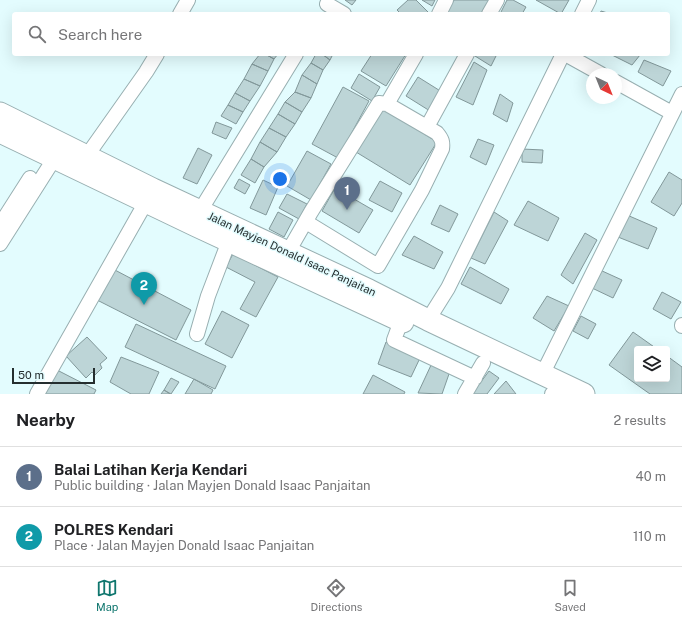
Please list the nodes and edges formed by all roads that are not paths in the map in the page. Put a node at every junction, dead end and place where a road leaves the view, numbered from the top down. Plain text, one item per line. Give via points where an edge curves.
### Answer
1 (188, 0) edge
2 (446, 0) edge
3 (497, 0) edge
4 (589, 0) edge
5 (326, 6) edge
6 (181, 12) edge
7 (340, 12) edge
8 (440, 12) edge
9 (490, 12) edge
10 (583, 12) edge
11 (156, 56) edge
12 (295, 56) edge
13 (415, 56) edge
14 (462, 56) edge
15 (563, 56) edge
16 (568, 56) edge
17 (590, 68) edge
18 (622, 85) edge
19 (682, 94) edge
20 (387, 104) junction
21 (0, 113) edge
22 (672, 113) junction
23 (427, 127) junction
24 (0, 132) edge
25 (50, 157) junction
26 (86, 157) junction
27 (146, 202) junction
28 (200, 211) junction
29 (306, 222) junction
30 (0, 225) edge
31 (231, 234) junction
32 (0, 244) edge
33 (288, 252) junction
34 (428, 320) junction
35 (196, 334) dead end
36 (479, 370) junction
37 (542, 375) junction
38 (37, 394) edge
39 (465, 394) edge
40 (554, 394) edge
41 (584, 394) edge

1 - 6 street
2 - 8 street
3 - 9 street
4 - 10 street
5 - 7 street
11 - 26 street
12 - 28 street
13 - 20 street
14 - 23 street
15 - 34 street via 448,288
16 - 17 street
18 - 22 street
19 - 22 street
20 - 23 street
20 - 29 street via 381,102 376,106
21 - 26 highway, Jalan Mayjen Donald Isaac Panjaitan
22 - 37 street
23 - 29 street via 441,137 442,149 422,190 378,266
24 - 25 highway, Jalan Mayjen Donald Isaac Panjaitan
25 - 27 highway, Jalan Mayjen Donald Isaac Panjaitan
25 - 30 street
25 - 32 street
26 - 28 highway, Jalan Mayjen Donald Isaac Panjaitan
27 - 31 highway, Jalan Mayjen Donald Isaac Panjaitan
27 - 38 street
28 - 31 highway, Jalan Mayjen Donald Isaac Panjaitan
29 - 33 street
31 - 33 highway, Jalan Mayjen Donald Isaac Panjaitan
31 - 35 street
31 - 36 highway, Jalan Mayjen Donald Isaac Panjaitan via 401,321
33 - 34 highway, Jalan Mayjen Donald Isaac Panjaitan
34 - 37 highway, Jalan Mayjen Donald Isaac Panjaitan
36 - 39 street
36 - 40 highway, Jalan Mayjen Donald Isaac Panjaitan
37 - 41 highway, Jalan Mayjen Donald Isaac Panjaitan

